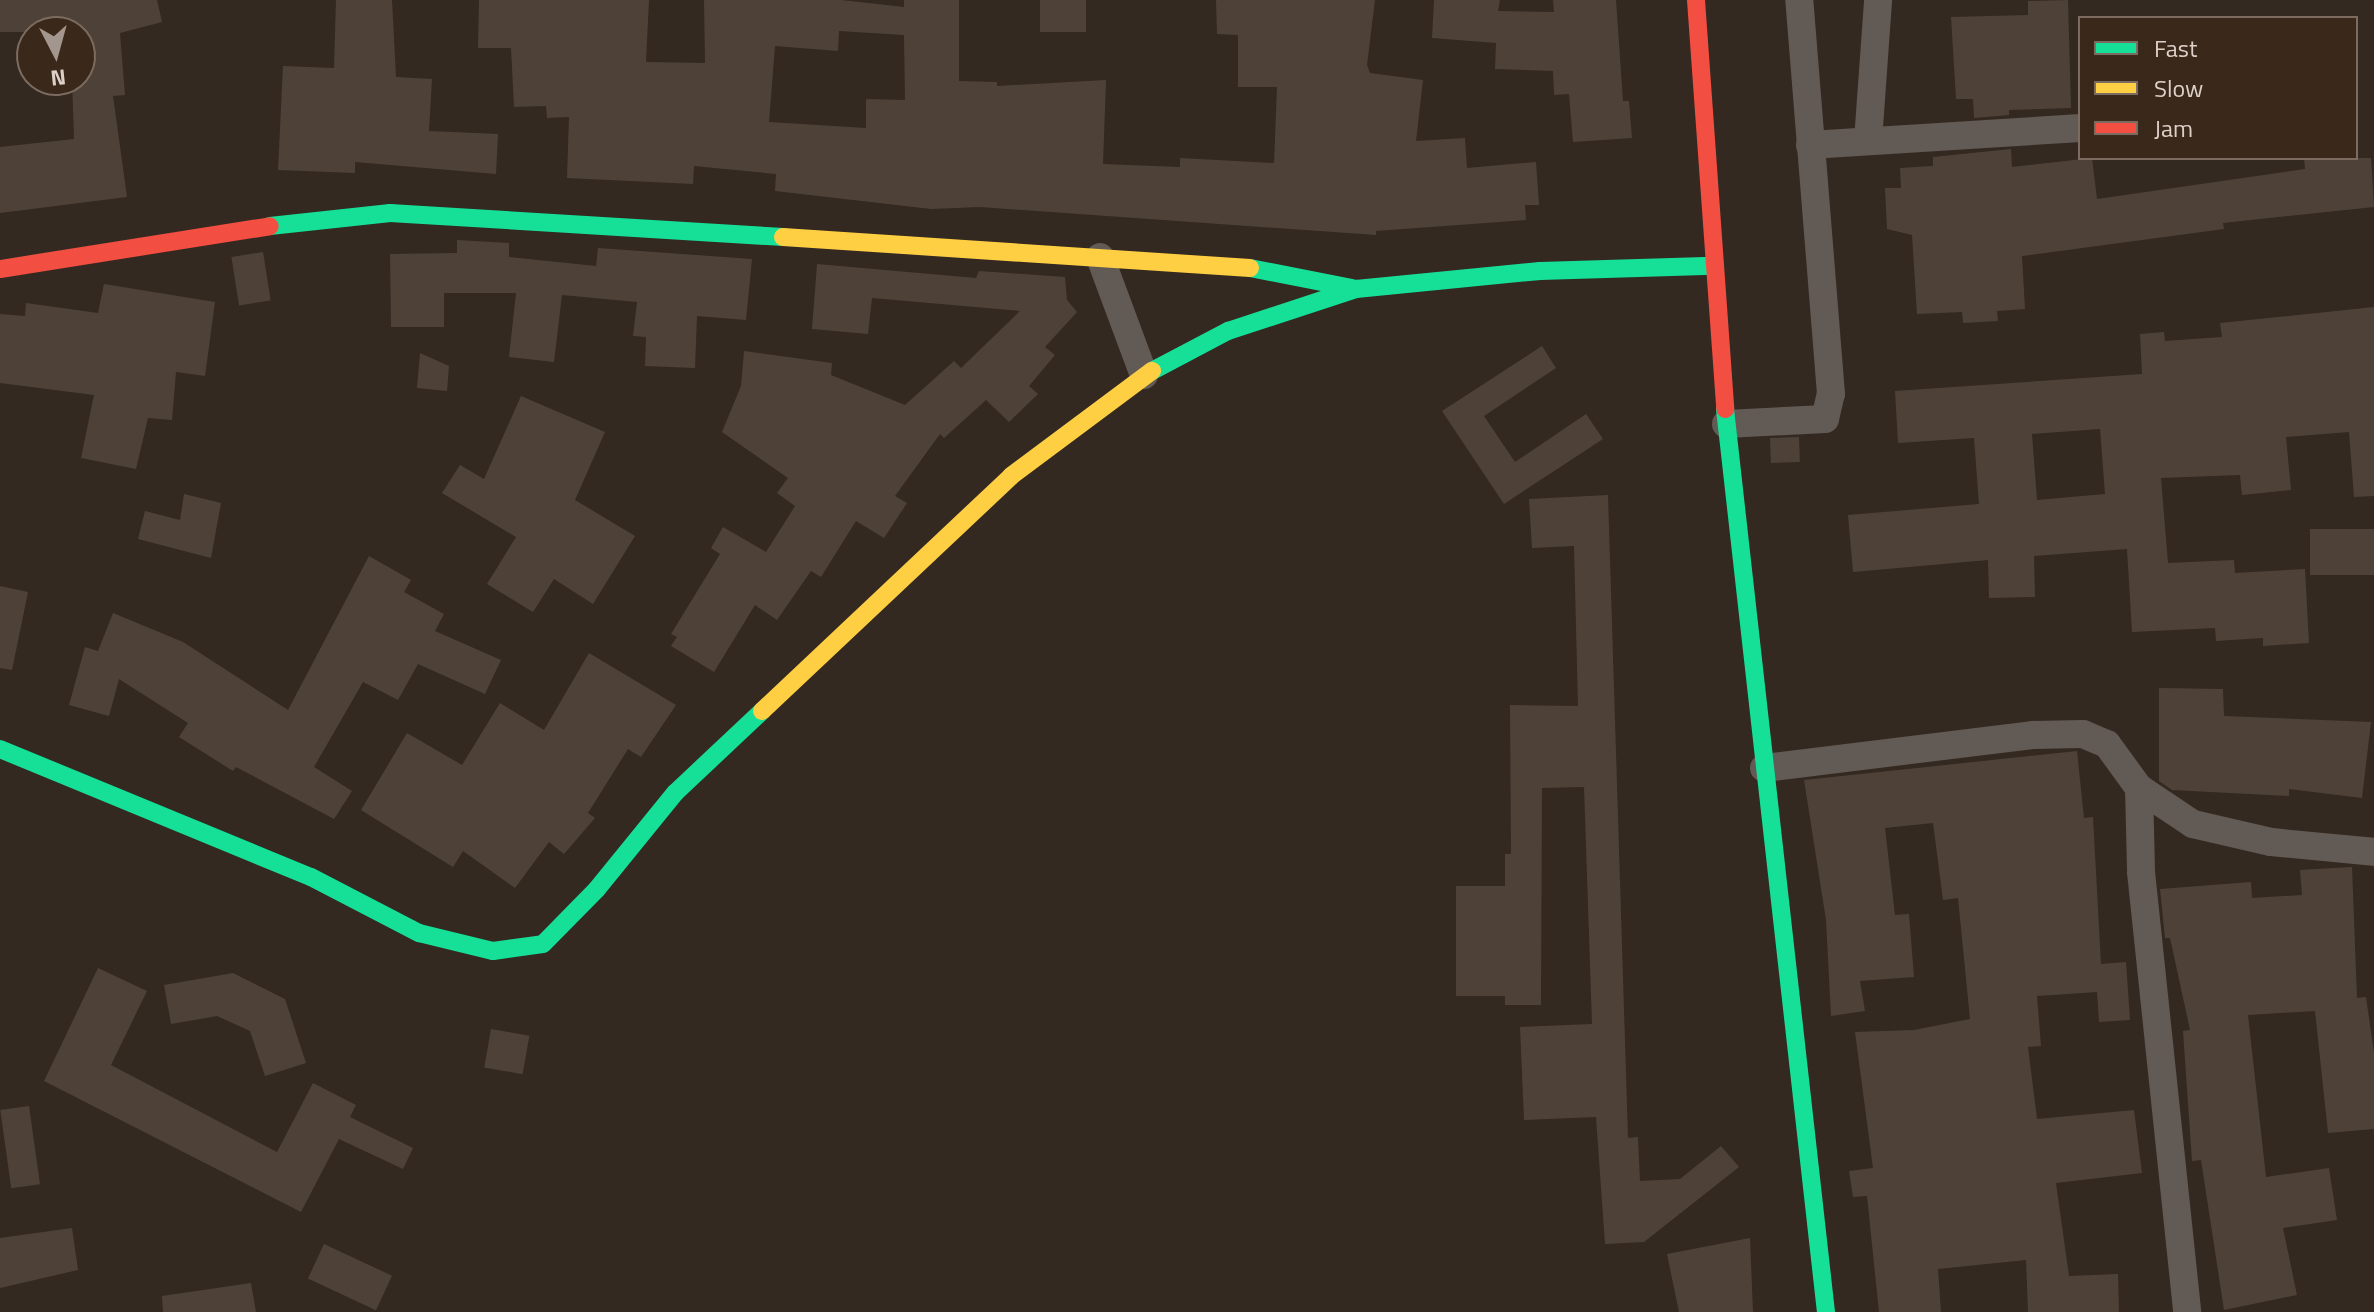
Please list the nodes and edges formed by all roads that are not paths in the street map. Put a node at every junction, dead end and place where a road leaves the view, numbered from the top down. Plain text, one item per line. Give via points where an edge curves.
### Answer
1 (1696, 0) edge
2 (1799, 0) edge
3 (1878, 0) edge
4 (2078, 128) edge
5 (1868, 141) junction
6 (1810, 145) junction
7 (1100, 257) junction
8 (1713, 266) junction
9 (0, 269) edge
10 (1356, 289) junction
11 (1144, 375) junction
12 (1726, 424) junction
13 (0, 749) edge
14 (1764, 768) junction
15 (2139, 788) junction
16 (2374, 852) edge
17 (1826, 1312) edge
18 (2187, 1312) edge

1 - 8 street
2 - 6 street
3 - 5 street
4 - 5 street
5 - 6 street
6 - 12 street via 1831,394 1825,419
7 - 9 street via 390,213 289,223
7 - 10 street via 1224,263
7 - 11 street
8 - 10 street via 1540,271
8 - 12 street
10 - 11 street via 1228,331
11 - 13 street via 1011,476 850,627 675,793 597,889 543,944 493,951 419,933 311,877
12 - 14 street
14 - 15 street via 2034,735 2083,734 2107,744
14 - 17 street
15 - 16 street via 2193,824 2271,842
15 - 18 street via 2141,872

